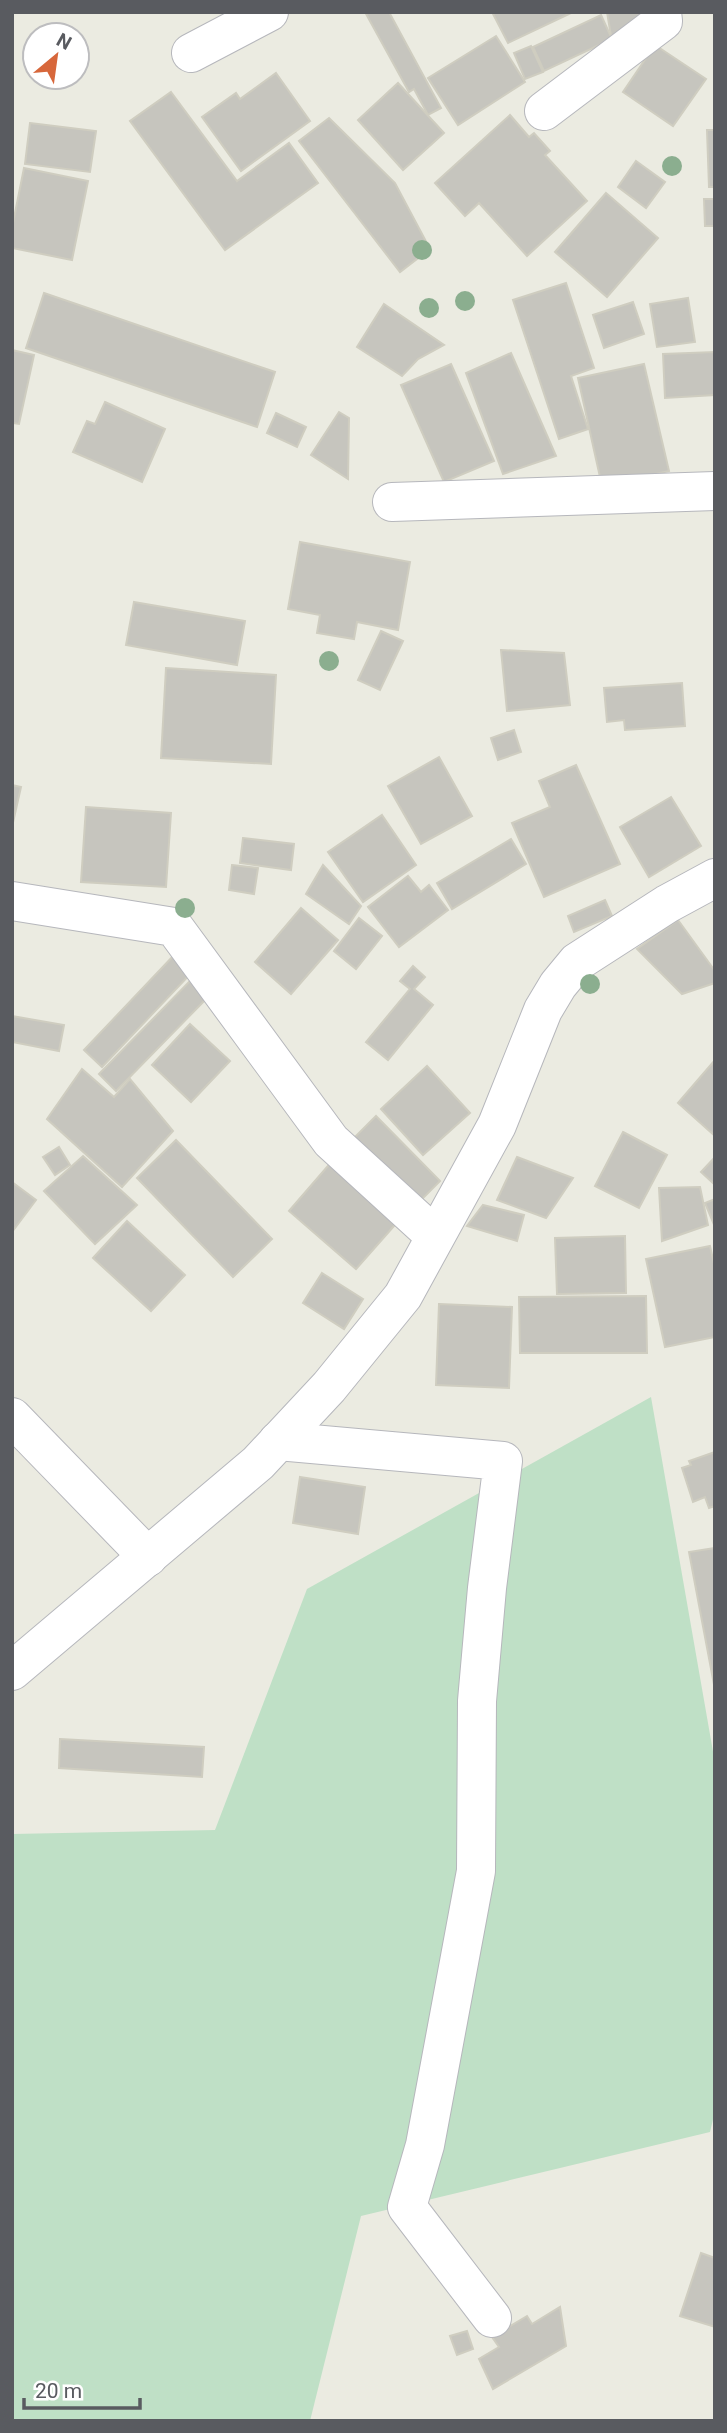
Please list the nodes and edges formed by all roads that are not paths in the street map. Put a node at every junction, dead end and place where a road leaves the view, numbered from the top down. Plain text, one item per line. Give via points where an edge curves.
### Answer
1 (269, 12) edge
2 (662, 12) edge
3 (191, 53) dead end
4 (544, 111) dead end
5 (715, 491) edge
6 (392, 502) dead end
7 (715, 878) edge
8 (12, 901) edge
9 (435, 1236) junction
10 (12, 1417) edge
11 (278, 1441) junction
12 (148, 1557) junction
13 (12, 1671) edge
14 (492, 2318) dead end

1 - 3 street
2 - 4 street via 663,21
5 - 6 street
7 - 9 street via 577,962 558,985 543,1010 497,1125
8 - 9 street via 174,927 331,1141
9 - 11 street via 403,1296
10 - 12 street
11 - 12 street
11 - 14 street via 503,1461 477,1701 476,1871 425,2145 407,2207
12 - 13 street

